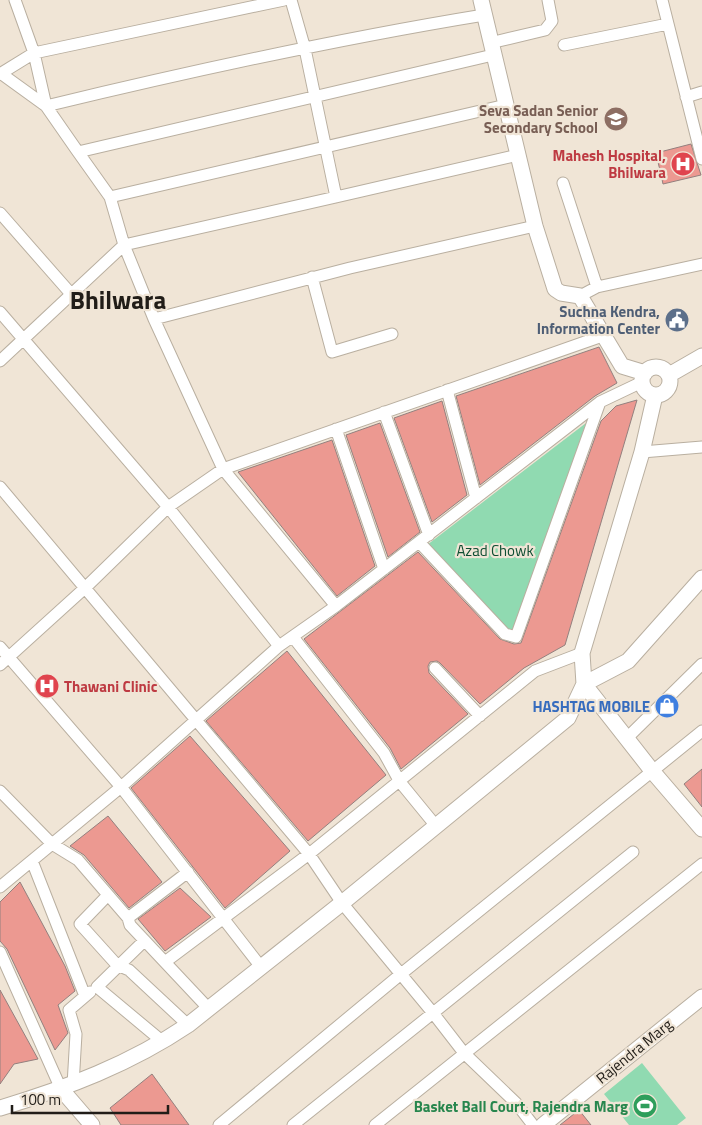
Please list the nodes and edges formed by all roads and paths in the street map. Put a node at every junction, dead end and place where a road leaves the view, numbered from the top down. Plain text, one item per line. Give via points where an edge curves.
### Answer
1 (15, 0) edge
2 (284, 0) edge
3 (291, 0) edge
4 (548, 0) edge
5 (662, 0) edge
6 (482, 8) edge
7 (668, 24) junction
8 (564, 45) dead end
9 (491, 49) junction
10 (306, 50) junction
11 (34, 53) junction
12 (0, 74) edge
13 (702, 92) edge
14 (686, 97) junction
15 (315, 98) junction
16 (506, 105) junction
17 (46, 106) junction
18 (326, 149) junction
19 (78, 152) junction
20 (518, 155) junction
21 (702, 159) edge
22 (563, 183) dead end
23 (110, 197) junction
24 (336, 197) junction
25 (0, 213) edge
26 (535, 226) junction
27 (124, 245) junction
28 (702, 264) edge
29 (312, 277) junction
30 (597, 287) junction
31 (72, 295) junction
32 (580, 296) junction
33 (0, 312) edge
34 (154, 319) junction
35 (392, 334) dead end
36 (605, 335) junction
37 (24, 339) junction
38 (702, 356) edge
39 (0, 361) edge
40 (668, 375) junction
41 (644, 378) junction
42 (446, 390) junction
43 (654, 394) junction
44 (600, 402) junction
45 (384, 412) junction
46 (336, 429) junction
47 (702, 447) edge
48 (642, 452) junction
49 (222, 469) junction
50 (0, 487) edge
51 (476, 498) junction
52 (168, 507) junction
53 (429, 535) junction
54 (419, 542) junction
55 (384, 569) junction
56 (702, 578) edge
57 (86, 587) junction
58 (336, 606) junction
59 (292, 637) junction
60 (279, 646) junction
61 (0, 647) edge
62 (582, 653) junction
63 (4, 661) edge
64 (702, 664) edge
65 (435, 668) dead end
66 (584, 684) junction
67 (480, 716) junction
68 (196, 720) junction
69 (702, 732) edge
70 (627, 738) junction
71 (653, 772) junction
72 (400, 782) junction
73 (121, 787) junction
74 (0, 791) edge
75 (436, 826) junction
76 (702, 830) edge
77 (52, 844) junction
78 (634, 852) dead end
79 (308, 854) junction
80 (32, 861) junction
81 (702, 864) edge
82 (188, 872) junction
83 (2, 882) edge
84 (108, 895) junction
85 (342, 903) junction
86 (128, 918) junction
87 (224, 918) junction
88 (144, 941) junction
89 (0, 952) edge
90 (165, 962) junction
91 (117, 965) junction
92 (261, 967) junction
93 (401, 974) junction
94 (97, 987) junction
95 (85, 996) junction
96 (702, 997) edge
97 (209, 1009) junction
98 (432, 1013) junction
99 (188, 1025) junction
100 (163, 1042) junction
101 (464, 1053) junction
102 (67, 1087) junction
103 (0, 1108) edge
104 (92, 1125) edge
105 (219, 1125) edge
106 (293, 1125) edge
107 (375, 1125) edge
108 (533, 1125) edge
109 (543, 1125) edge

1 - 11 street
2 - 11 street
3 - 10 street
4 - 9 street via 552,21 545,30
5 - 7 street
6 - 9 street
6 - 10 street
7 - 8 street
7 - 14 street
9 - 15 street
9 - 16 street
10 - 15 street
10 - 17 street via 167,77
11 - 12 street
11 - 17 street
12 - 17 street
13 - 14 street
14 - 21 street
15 - 18 street
15 - 19 street
16 - 18 street
16 - 20 street
17 - 19 street
18 - 23 street
18 - 24 street
19 - 23 street
20 - 24 street
20 - 26 street
22 - 30 street
23 - 27 street
24 - 27 street
25 - 31 street
26 - 29 street
26 - 32 street via 555,289
27 - 31 street
27 - 34 street
28 - 30 street
29 - 34 street
29 - 35 street via 332,352
30 - 32 street
31 - 37 street
32 - 36 street
33 - 37 street
34 - 49 street
36 - 41 street via 622,366
36 - 42 street
37 - 39 street
37 - 52 street
38 - 40 street
40 - 41 street via 655,367
40 - 43 street via 668,387 662,393
41 - 43 street via 646,391
41 - 44 street
42 - 45 street
42 - 51 street
43 - 48 street
44 - 51 street
44 - 54 street via 516,637 505,634
45 - 46 street
45 - 53 street
46 - 49 street
46 - 55 street
47 - 48 street
48 - 62 street
49 - 52 street
49 - 58 street
50 - 57 street
51 - 53 street
52 - 57 street
52 - 60 street
53 - 54 street
54 - 55 street
55 - 58 street
56 - 66 street via 628,661
57 - 63 street
57 - 68 street
58 - 59 street
59 - 60 street
59 - 72 street via 384,753
60 - 68 street
61 - 63 street
62 - 66 street
62 - 67 street via 535,671
63 - 73 street
64 - 70 street
65 - 67 street
66 - 70 street
66 - 75 street via 568,718
67 - 72 street
68 - 73 street
68 - 79 street
69 - 71 street
70 - 71 street
71 - 76 street
71 - 93 street
72 - 75 street
72 - 79 street
73 - 77 street
73 - 82 street
74 - 77 street
75 - 85 street
77 - 80 street
77 - 84 street via 78,860
78 - 98 street
79 - 85 street
79 - 87 street
80 - 83 street
80 - 95 street
81 - 101 street
82 - 86 street
82 - 87 street
84 - 86 street
84 - 91 street via 80,924
85 - 92 street
85 - 93 street
86 - 88 street
87 - 90 street
87 - 92 street
88 - 90 street
88 - 91 street
89 - 102 street
90 - 97 street
91 - 94 street
91 - 99 street via 129,970
92 - 97 street
93 - 98 street
93 - 105 street
94 - 95 street
94 - 100 street
95 - 102 street via 69,1010 76,1034
96 - 109 street, Rajendra Marg
97 - 99 street
98 - 101 street
98 - 106 street
99 - 100 street
100 - 102 street
101 - 107 street
101 - 108 street via 516,1103
102 - 103 street
102 - 104 street

